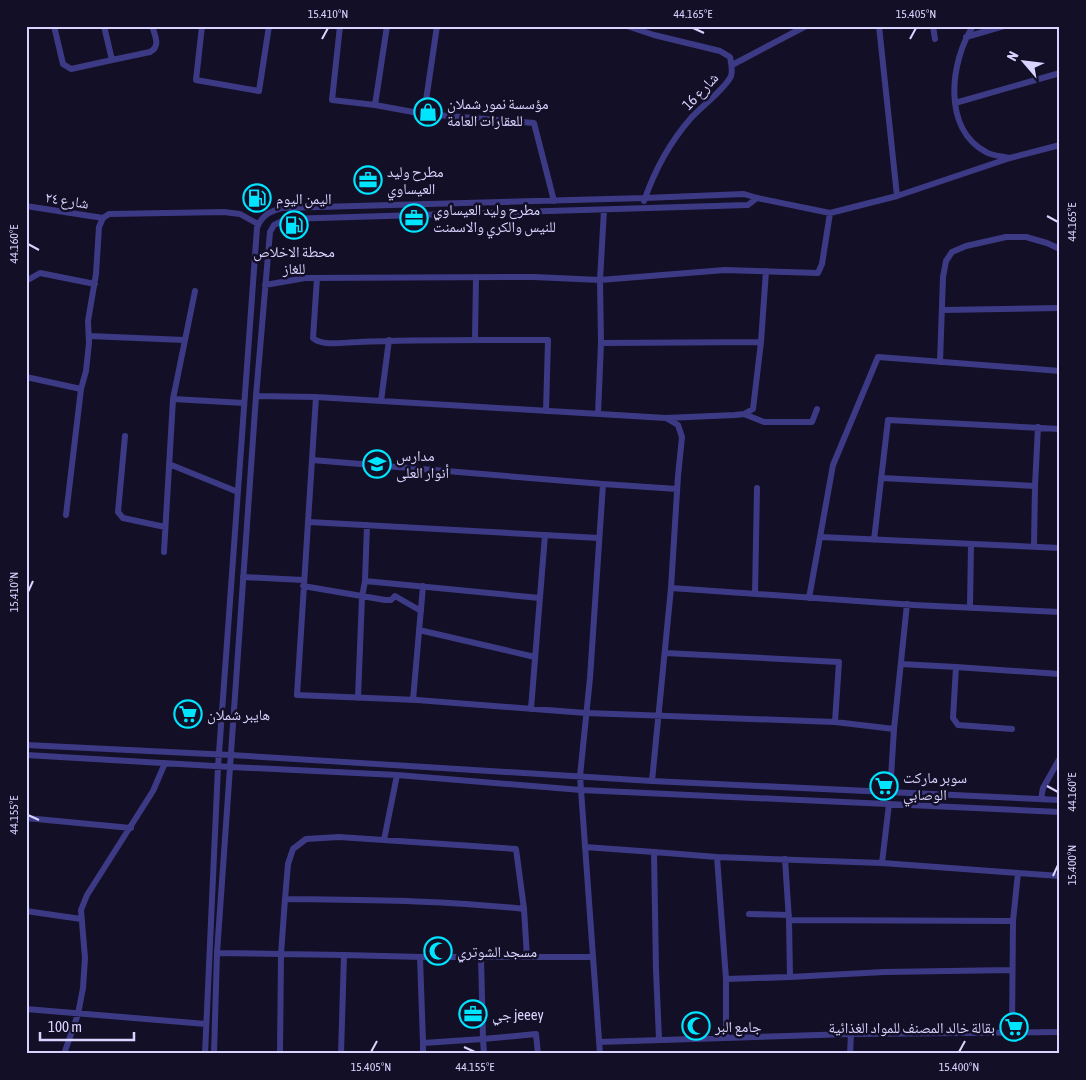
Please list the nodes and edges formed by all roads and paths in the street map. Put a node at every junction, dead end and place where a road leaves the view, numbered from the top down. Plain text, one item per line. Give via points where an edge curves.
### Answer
1 (54, 26) edge
2 (104, 26) edge
3 (152, 26) edge
4 (202, 26) edge
5 (269, 26) edge
6 (340, 26) edge
7 (388, 26) edge
8 (437, 26) edge
9 (627, 26) edge
10 (806, 26) edge
11 (879, 26) edge
12 (933, 26) edge
13 (973, 26) edge
14 (1004, 26) edge
15 (966, 38) junction
16 (935, 39) dead end
17 (112, 60) junction
18 (732, 65) junction
19 (1060, 73) edge
20 (955, 103) junction
21 (375, 105) junction
22 (424, 114) junction
23 (1060, 146) edge
24 (1010, 158) junction
25 (897, 196) junction
26 (645, 198) junction
27 (757, 198) junction
28 (554, 201) junction
29 (26, 206) edge
30 (641, 209) junction
31 (604, 210) junction
32 (830, 213) junction
33 (103, 218) junction
34 (258, 224) junction
35 (1060, 250) edge
36 (766, 271) junction
37 (476, 277) junction
38 (318, 278) junction
39 (600, 280) junction
40 (26, 281) edge
41 (95, 284) junction
42 (265, 285) junction
43 (195, 291) dead end
44 (1060, 308) edge
45 (942, 310) junction
46 (89, 336) junction
47 (475, 339) junction
48 (184, 340) junction
49 (389, 340) junction
50 (761, 342) junction
51 (601, 343) junction
52 (940, 362) junction
53 (1060, 371) edge
54 (26, 377) edge
55 (81, 389) junction
56 (256, 396) junction
57 (316, 397) junction
58 (173, 399) junction
59 (381, 401) junction
60 (244, 404) junction
61 (817, 409) dead end
62 (546, 411) junction
63 (598, 414) junction
64 (744, 414) junction
65 (666, 418) junction
66 (1038, 427) junction
67 (1060, 429) edge
68 (125, 436) dead end
69 (312, 460) junction
70 (169, 464) junction
71 (882, 478) junction
72 (603, 484) junction
73 (1035, 486) junction
74 (757, 488) dead end
75 (677, 489) junction
76 (238, 492) junction
77 (66, 515) dead end
78 (309, 522) junction
79 (367, 525) junction
80 (165, 527) junction
81 (545, 535) junction
82 (820, 537) junction
83 (599, 538) junction
84 (874, 540) junction
85 (971, 544) junction
86 (1034, 547) junction
87 (1060, 548) edge
88 (164, 552) dead end
89 (243, 577) junction
90 (365, 581) junction
91 (303, 583) junction
92 (423, 586) junction
93 (671, 588) junction
94 (755, 594) junction
95 (362, 597) junction
96 (540, 598) junction
97 (809, 598) junction
98 (907, 604) junction
99 (970, 607) junction
100 (421, 612) junction
101 (1060, 612) edge
102 (419, 630) junction
103 (664, 653) junction
104 (535, 657) junction
105 (901, 664) junction
106 (956, 667) junction
107 (1060, 674) edge
108 (358, 698) junction
109 (413, 700) junction
110 (531, 709) junction
111 (586, 713) junction
112 (658, 715) junction
113 (835, 722) junction
114 (894, 729) junction
115 (1012, 729) dead end
116 (26, 745) edge
117 (220, 754) junction
118 (26, 755) edge
119 (231, 755) junction
120 (1060, 758) edge
121 (165, 763) junction
122 (218, 767) junction
123 (231, 767) junction
124 (397, 775) junction
125 (580, 776) junction
126 (652, 781) junction
127 (580, 790) junction
128 (890, 793) junction
129 (1040, 799) junction
130 (1060, 800) edge
131 (889, 804) junction
132 (1060, 812) edge
133 (26, 818) edge
134 (131, 828) junction
135 (384, 840) junction
136 (585, 847) junction
137 (654, 852) junction
138 (717, 857) junction
139 (785, 859) junction
140 (882, 863) junction
141 (1018, 873) junction
142 (1060, 876) edge
143 (285, 899) junction
144 (524, 909) junction
145 (26, 911) edge
146 (750, 914) dead end
147 (789, 918) junction
148 (81, 919) junction
149 (1014, 921) junction
150 (217, 953) junction
151 (281, 954) junction
152 (344, 956) junction
153 (420, 957) junction
154 (481, 957) junction
155 (526, 957) junction
156 (593, 957) junction
157 (1012, 970) junction
158 (790, 976) junction
159 (726, 979) junction
160 (26, 1009) edge
161 (78, 1014) junction
162 (206, 1024) junction
163 (1012, 1031) junction
164 (1060, 1032) edge
165 (850, 1034) junction
166 (726, 1038) junction
167 (483, 1039) junction
168 (659, 1039) junction
169 (599, 1042) junction
170 (423, 1043) junction
171 (64, 1054) edge
172 (205, 1054) edge
173 (214, 1054) edge
174 (280, 1054) edge
175 (342, 1054) edge
176 (423, 1054) edge
177 (484, 1054) edge
178 (538, 1054) edge
179 (600, 1054) edge
180 (850, 1054) edge

1 - 17 street via 63,64 67,67 71,69
2 - 17 street
3 - 17 street via 156,41 154,50
4 - 5 street via 196,80 259,91
6 - 21 street via 332,100
7 - 21 street
8 - 22 street
9 - 18 street, شارع 16 via 720,51 730,57
10 - 18 street
11 - 25 street
12 - 16 street
13 - 15 street
14 - 15 street
15 - 20 street via 955,78
18 - 26 street, شارع 16 via 731,76 681,131
19 - 20 street
20 - 24 street via 964,133 986,152
21 - 22 street
22 - 28 street via 534,123
23 - 24 street
24 - 25 street
25 - 32 street
26 - 27 street via 744,194
26 - 28 street
26 - 30 street, شارع 16
27 - 30 street via 748,206
27 - 32 street
28 - 34 street via 282,208 266,214
29 - 33 street, شارع ٢٤
30 - 31 street
31 - 39 street
31 - 42 street via 286,219 274,225 270,232
32 - 36 street via 818,273
33 - 34 street, شارع ٢٤ via 109,214 224,212 240,214
33 - 41 street via 99,226
34 - 60 street
35 - 45 street via 1026,237 990,241 952,252 946,261
36 - 39 street via 725,270
36 - 50 street
37 - 38 street
37 - 39 street
37 - 47 street
38 - 42 street
38 - 49 street via 313,338 326,343
39 - 51 street
40 - 41 street via 40,274
41 - 46 street via 88,321
42 - 56 street
43 - 48 street
44 - 45 street
45 - 52 street
46 - 48 street
46 - 55 street
47 - 49 street
47 - 62 street via 548,340
48 - 58 street
49 - 59 street
50 - 51 street
50 - 64 street via 752,409
51 - 63 street
52 - 53 street
52 - 82 street via 878,357 833,465
54 - 55 street
55 - 77 street
56 - 57 street
56 - 89 street
57 - 59 street
57 - 69 street
58 - 60 street
58 - 70 street
59 - 62 street
60 - 76 street
61 - 64 street via 812,422 764,422
62 - 63 street
63 - 65 street
64 - 65 street
65 - 75 street via 678,425 682,437
66 - 67 street
66 - 71 street via 888,420
66 - 73 street
68 - 80 street via 118,512 123,518
69 - 72 street
69 - 78 street
70 - 76 street
70 - 80 street
71 - 73 street
71 - 84 street
72 - 75 street
72 - 83 street
73 - 86 street
74 - 94 street
75 - 93 street
76 - 117 street
78 - 79 street
78 - 91 street
79 - 81 street
79 - 90 street
80 - 88 street
81 - 83 street
81 - 96 street
82 - 84 street
82 - 97 street
83 - 111 street
84 - 85 street
85 - 86 street
85 - 99 street
86 - 87 street
89 - 91 street
89 - 119 street
90 - 92 street
90 - 95 street
91 - 95 street
91 - 108 street via 297,696
92 - 96 street
92 - 100 street
93 - 94 street
93 - 103 street
94 - 97 street
95 - 100 street via 391,600 395,596
95 - 108 street
96 - 104 street
97 - 98 street
98 - 99 street
98 - 105 street
99 - 101 street
100 - 102 street
102 - 104 street
102 - 109 street
103 - 112 street
103 - 113 street via 839,662
104 - 110 street
105 - 106 street
105 - 114 street
106 - 107 street
106 - 115 street via 953,718 958,725
108 - 109 street
109 - 110 street
110 - 111 street
111 - 112 street
111 - 125 street
112 - 113 street
112 - 126 street
113 - 114 street
114 - 128 street
116 - 117 street
117 - 119 street
117 - 122 street
118 - 121 street
119 - 123 street
119 - 125 street
120 - 129 street
121 - 122 street
121 - 134 street via 153,792
122 - 123 street
122 - 162 street
123 - 124 street
123 - 150 street
124 - 127 street
124 - 135 street
125 - 126 street
125 - 127 street
126 - 128 street
127 - 131 street
127 - 136 street
128 - 129 street
129 - 130 street
131 - 132 street
131 - 140 street
133 - 134 street
134 - 148 street via 88,895 81,910
135 - 143 street via 306,839 293,849 288,864
135 - 144 street via 516,848
136 - 137 street
136 - 156 street
137 - 138 street
137 - 168 street
138 - 139 street
138 - 159 street
139 - 140 street
139 - 147 street
140 - 141 street
141 - 142 street
141 - 149 street
143 - 144 street via 385,900
143 - 151 street
144 - 155 street
145 - 148 street
146 - 147 street
147 - 149 street
147 - 158 street
148 - 161 street via 85,958
149 - 157 street
150 - 151 street
150 - 173 street
151 - 152 street
151 - 174 street
152 - 153 street
152 - 175 street
153 - 154 street
153 - 170 street
154 - 155 street
154 - 167 street
155 - 156 street
156 - 169 street
157 - 158 street
157 - 163 street
158 - 159 street
159 - 166 street
160 - 161 street
161 - 162 street
161 - 171 street
162 - 172 street
163 - 164 street
163 - 165 street
165 - 166 street
165 - 180 street
166 - 168 street
167 - 170 street
167 - 177 street
167 - 178 street via 536,1034
168 - 169 street
169 - 179 street
170 - 176 street

